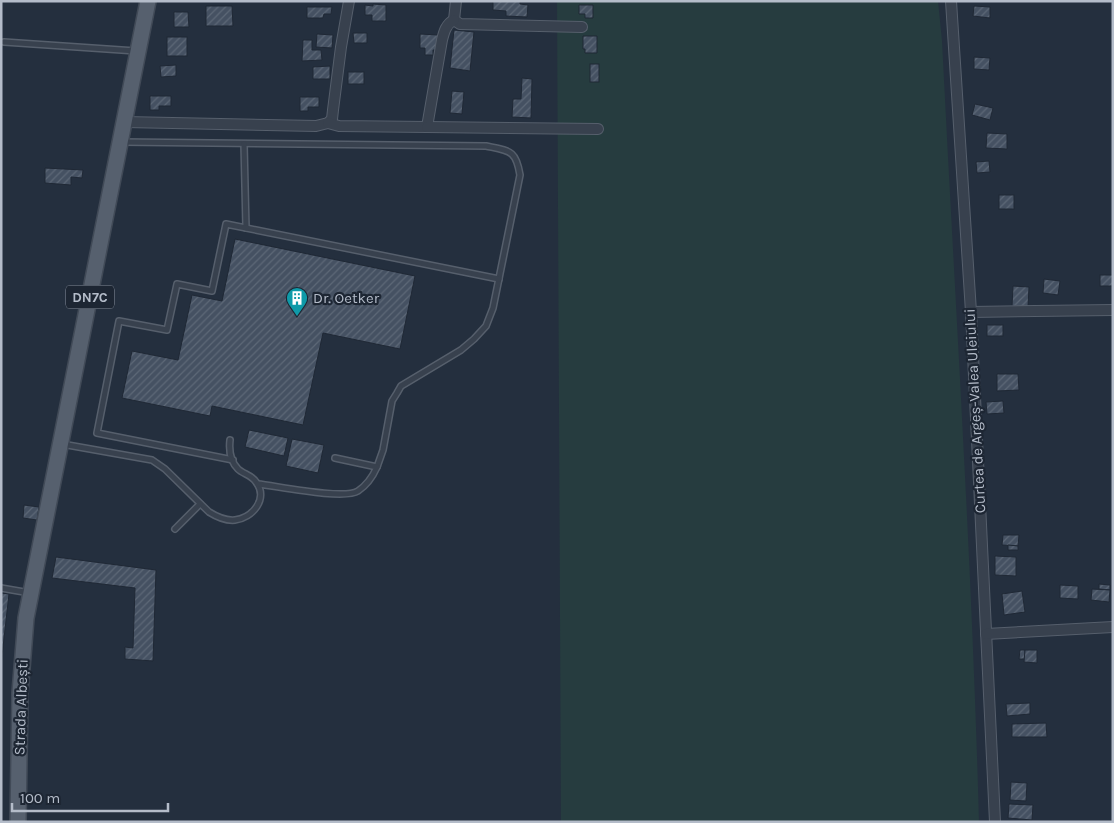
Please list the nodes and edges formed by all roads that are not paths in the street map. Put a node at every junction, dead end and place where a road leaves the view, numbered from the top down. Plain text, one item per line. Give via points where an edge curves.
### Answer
1 (148, 1) edge
2 (349, 1) edge
3 (456, 1) edge
4 (951, 1) edge
5 (454, 20) junction
6 (582, 27) dead end
7 (4, 42) dead end
8 (138, 52) junction
9 (125, 122) junction
10 (328, 124) junction
11 (427, 127) junction
12 (598, 129) dead end
13 (121, 142) junction
14 (244, 144) junction
15 (246, 228) junction
16 (499, 279) junction
17 (1113, 310) edge
18 (971, 312) junction
19 (230, 440) dead end
20 (60, 444) junction
21 (335, 458) dead end
22 (232, 460) junction
23 (377, 467) junction
24 (258, 484) junction
25 (200, 504) junction
26 (175, 529) dead end
27 (1, 588) edge
28 (30, 593) junction
29 (1113, 627) edge
30 (986, 634) junction
31 (18, 822) edge
32 (995, 822) edge

1 - 8 main road, DN7C
2 - 10 street via 332,119
3 - 5 street
4 - 18 street, Curtea de Argeș-Valea Uleiului
5 - 6 street via 460,24
5 - 11 street via 446,28 442,40
7 - 8 lane
8 - 9 main road, DN7C
9 - 10 street
9 - 13 main road, DN7C
10 - 11 street
11 - 12 street
13 - 14 lane
13 - 20 main road, DN7C
14 - 15 lane
14 - 16 lane via 486,146 514,154 520,175
15 - 16 lane
15 - 22 lane via 226,224 212,291 177,284 167,330 119,321 97,433
16 - 23 lane via 486,326 461,350 401,386 396,393
17 - 18 street
18 - 30 street, Curtea de Argeș-Valea Uleiului
19 - 22 lane
20 - 25 lane via 152,460
20 - 28 main road, DN7C
21 - 23 lane
22 - 24 lane via 238,469
23 - 24 lane via 371,479 357,492 346,494
24 - 25 lane via 259,501 249,516 229,520 216,517
25 - 26 lane
27 - 28 lane
28 - 31 main road, Strada Albești / DN7C via 21,667
29 - 30 street
30 - 32 street, Curtea de Argeș-Valea Uleiului

